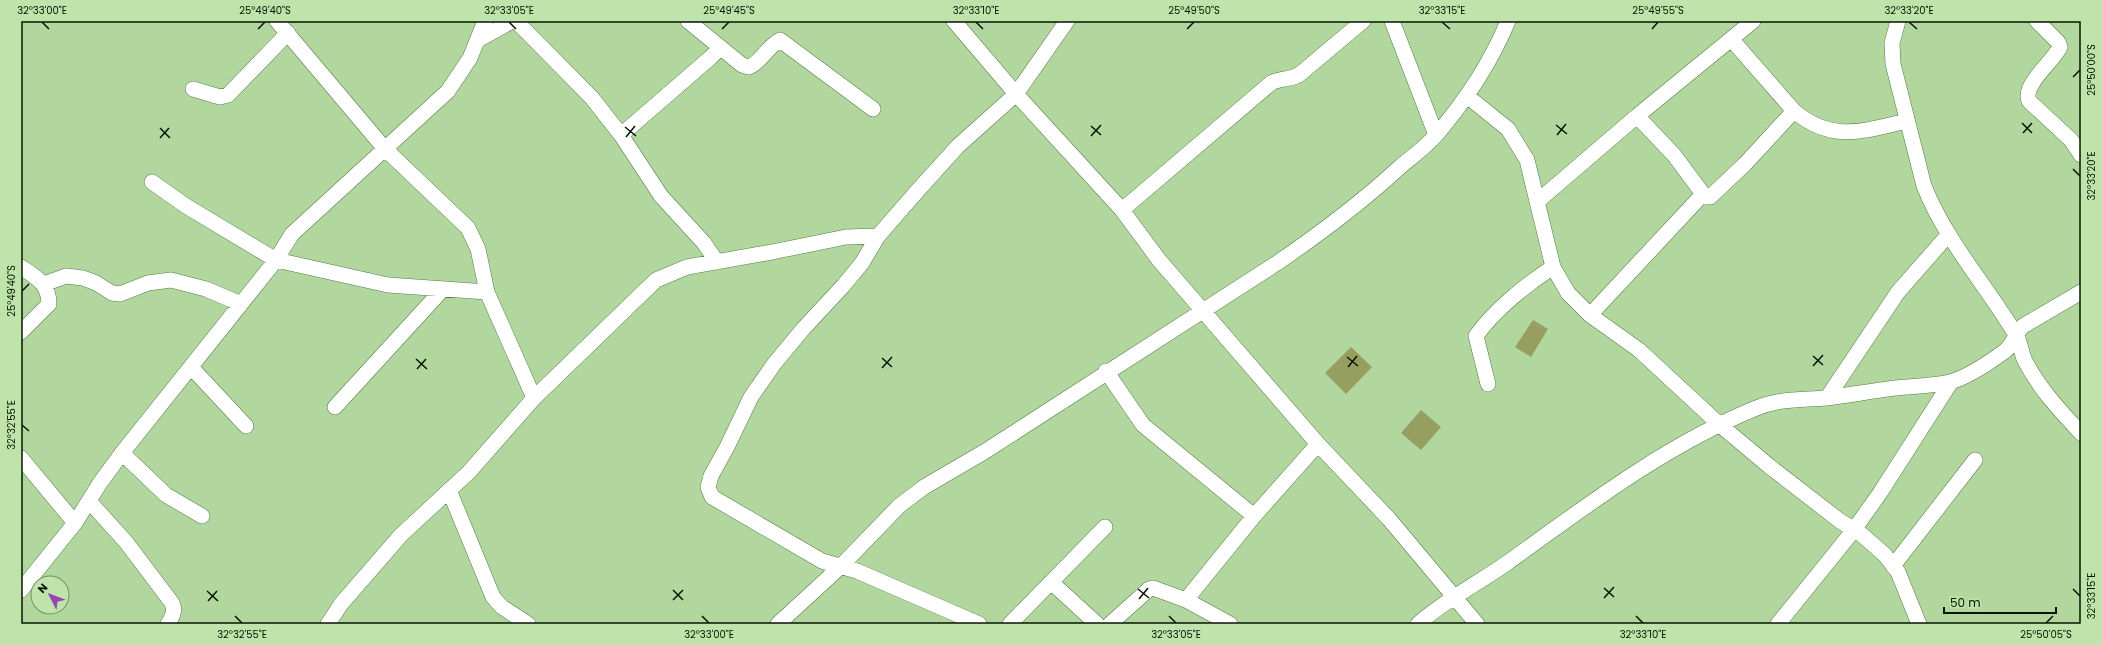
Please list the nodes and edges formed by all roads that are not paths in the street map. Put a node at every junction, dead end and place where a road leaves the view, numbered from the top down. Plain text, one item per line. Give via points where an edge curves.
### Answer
1 (277, 21) edge
2 (485, 21) edge
3 (512, 21) edge
4 (516, 21) edge
5 (688, 21) edge
6 (954, 21) edge
7 (1067, 21) edge
8 (1363, 21) edge
9 (1392, 21) edge
10 (1508, 21) edge
11 (1753, 21) edge
12 (1898, 21) edge
13 (2037, 21) edge
14 (288, 33) junction
15 (478, 40) junction
16 (1732, 40) junction
17 (720, 48) junction
18 (193, 89) dead end
19 (1016, 94) junction
20 (1467, 96) junction
21 (873, 109) dead end
22 (1794, 111) junction
23 (1637, 116) junction
24 (1907, 121) junction
25 (621, 135) junction
26 (1436, 135) junction
27 (386, 149) junction
28 (2081, 155) edge
29 (152, 182) dead end
30 (1703, 194) junction
31 (1538, 202) junction
32 (1122, 210) junction
33 (1948, 235) junction
34 (878, 236) junction
35 (276, 260) junction
36 (717, 262) junction
37 (21, 267) edge
38 (1553, 267) junction
39 (44, 284) junction
40 (443, 289) junction
41 (487, 292) junction
42 (2081, 292) edge
43 (241, 304) junction
44 (1202, 309) junction
45 (1590, 315) junction
46 (21, 332) edge
47 (2017, 337) junction
48 (191, 367) junction
49 (1106, 371) junction
50 (1951, 382) junction
51 (1488, 384) dead end
52 (534, 398) junction
53 (1827, 398) junction
54 (335, 407) dead end
55 (1720, 425) junction
56 (246, 426) dead end
57 (2081, 432) edge
58 (1318, 444) junction
59 (122, 453) junction
60 (21, 458) edge
61 (1975, 460) dead end
62 (449, 490) junction
63 (89, 500) junction
64 (202, 516) dead end
65 (1254, 516) junction
66 (75, 523) junction
67 (1105, 527) dead end
68 (1853, 531) junction
69 (1893, 566) junction
70 (840, 567) junction
71 (1050, 582) junction
72 (21, 590) edge
73 (1454, 598) junction
74 (1186, 600) junction
75 (1210, 620) edge
76 (168, 624) edge
77 (328, 624) edge
78 (528, 624) edge
79 (778, 624) edge
80 (979, 624) edge
81 (1010, 624) edge
82 (1097, 624) edge
83 (1110, 624) edge
84 (1230, 624) edge
85 (1418, 624) edge
86 (1477, 624) edge
87 (1778, 624) edge
88 (1919, 624) edge

1 - 14 street
2 - 15 street
3 - 15 street
4 - 25 street via 592,98
5 - 17 street
6 - 19 street
7 - 19 street
8 - 32 street via 1300,74 1289,80 1276,80 1271,83
9 - 26 street
10 - 20 street via 1499,42
11 - 16 street
12 - 24 street via 1892,53
13 - 28 street via 2060,47 2029,87 2027,96 2029,101 2071,140
14 - 18 street via 228,95 220,97
14 - 27 street
15 - 27 street via 470,58 448,91
16 - 22 street
16 - 23 street
17 - 21 street via 742,65 750,67 757,63 768,48 780,40
17 - 25 street
19 - 32 street
19 - 34 street via 958,146
20 - 26 street
20 - 31 street via 1508,129 1515,139 1527,160
22 - 24 street via 1806,121 1826,130 1858,132
22 - 30 street via 1710,197
23 - 30 street via 1674,155
23 - 31 street
24 - 33 street via 1924,186
25 - 36 street via 661,196 704,243
26 - 44 street via 1366,198 1322,232
27 - 35 street via 292,234
27 - 41 street via 468,228 478,249
29 - 35 street via 186,206
30 - 45 street
31 - 38 street
32 - 44 street via 1159,260
33 - 47 street
33 - 53 street via 1898,292
34 - 36 street via 846,237
34 - 70 street via 862,263 794,341 751,397 711,476 708,487 712,497 768,532 822,561
35 - 40 street via 388,285
35 - 43 street
36 - 52 street via 687,266 656,280
37 - 39 street
38 - 45 street via 1568,294
38 - 51 street via 1508,303 1476,336
39 - 43 street via 66,276 83,278 112,293 120,294 148,283 170,280 206,289
39 - 46 street via 49,294 49,304
40 - 41 street
40 - 54 street
41 - 52 street
42 - 47 street via 2023,326
43 - 48 street
44 - 49 street
44 - 58 street
45 - 55 street via 1639,350
47 - 50 street via 2004,351
47 - 57 street via 2024,360 2059,410
48 - 56 street
48 - 59 street
49 - 65 street via 1143,425
49 - 70 street via 984,452 924,487 899,506
50 - 53 street
50 - 68 street
52 - 62 street via 469,472
53 - 55 street via 1788,399 1772,403
55 - 68 street
55 - 73 street via 1662,456
58 - 65 street
58 - 73 street via 1389,519
59 - 63 street
59 - 64 street via 166,495
60 - 66 street
61 - 69 street
62 - 77 street via 401,535
62 - 78 street via 493,597
63 - 66 street
63 - 76 street via 126,542 172,602 173,613
65 - 74 street
66 - 72 street
67 - 71 street
68 - 69 street via 1861,534 1885,555
68 - 87 street
69 - 88 street via 1898,572
70 - 79 street
70 - 80 street via 857,571
71 - 81 street
71 - 82 street
73 - 85 street
73 - 86 street
74 - 75 street
74 - 83 street via 1154,588 1148,589
75 - 84 street

